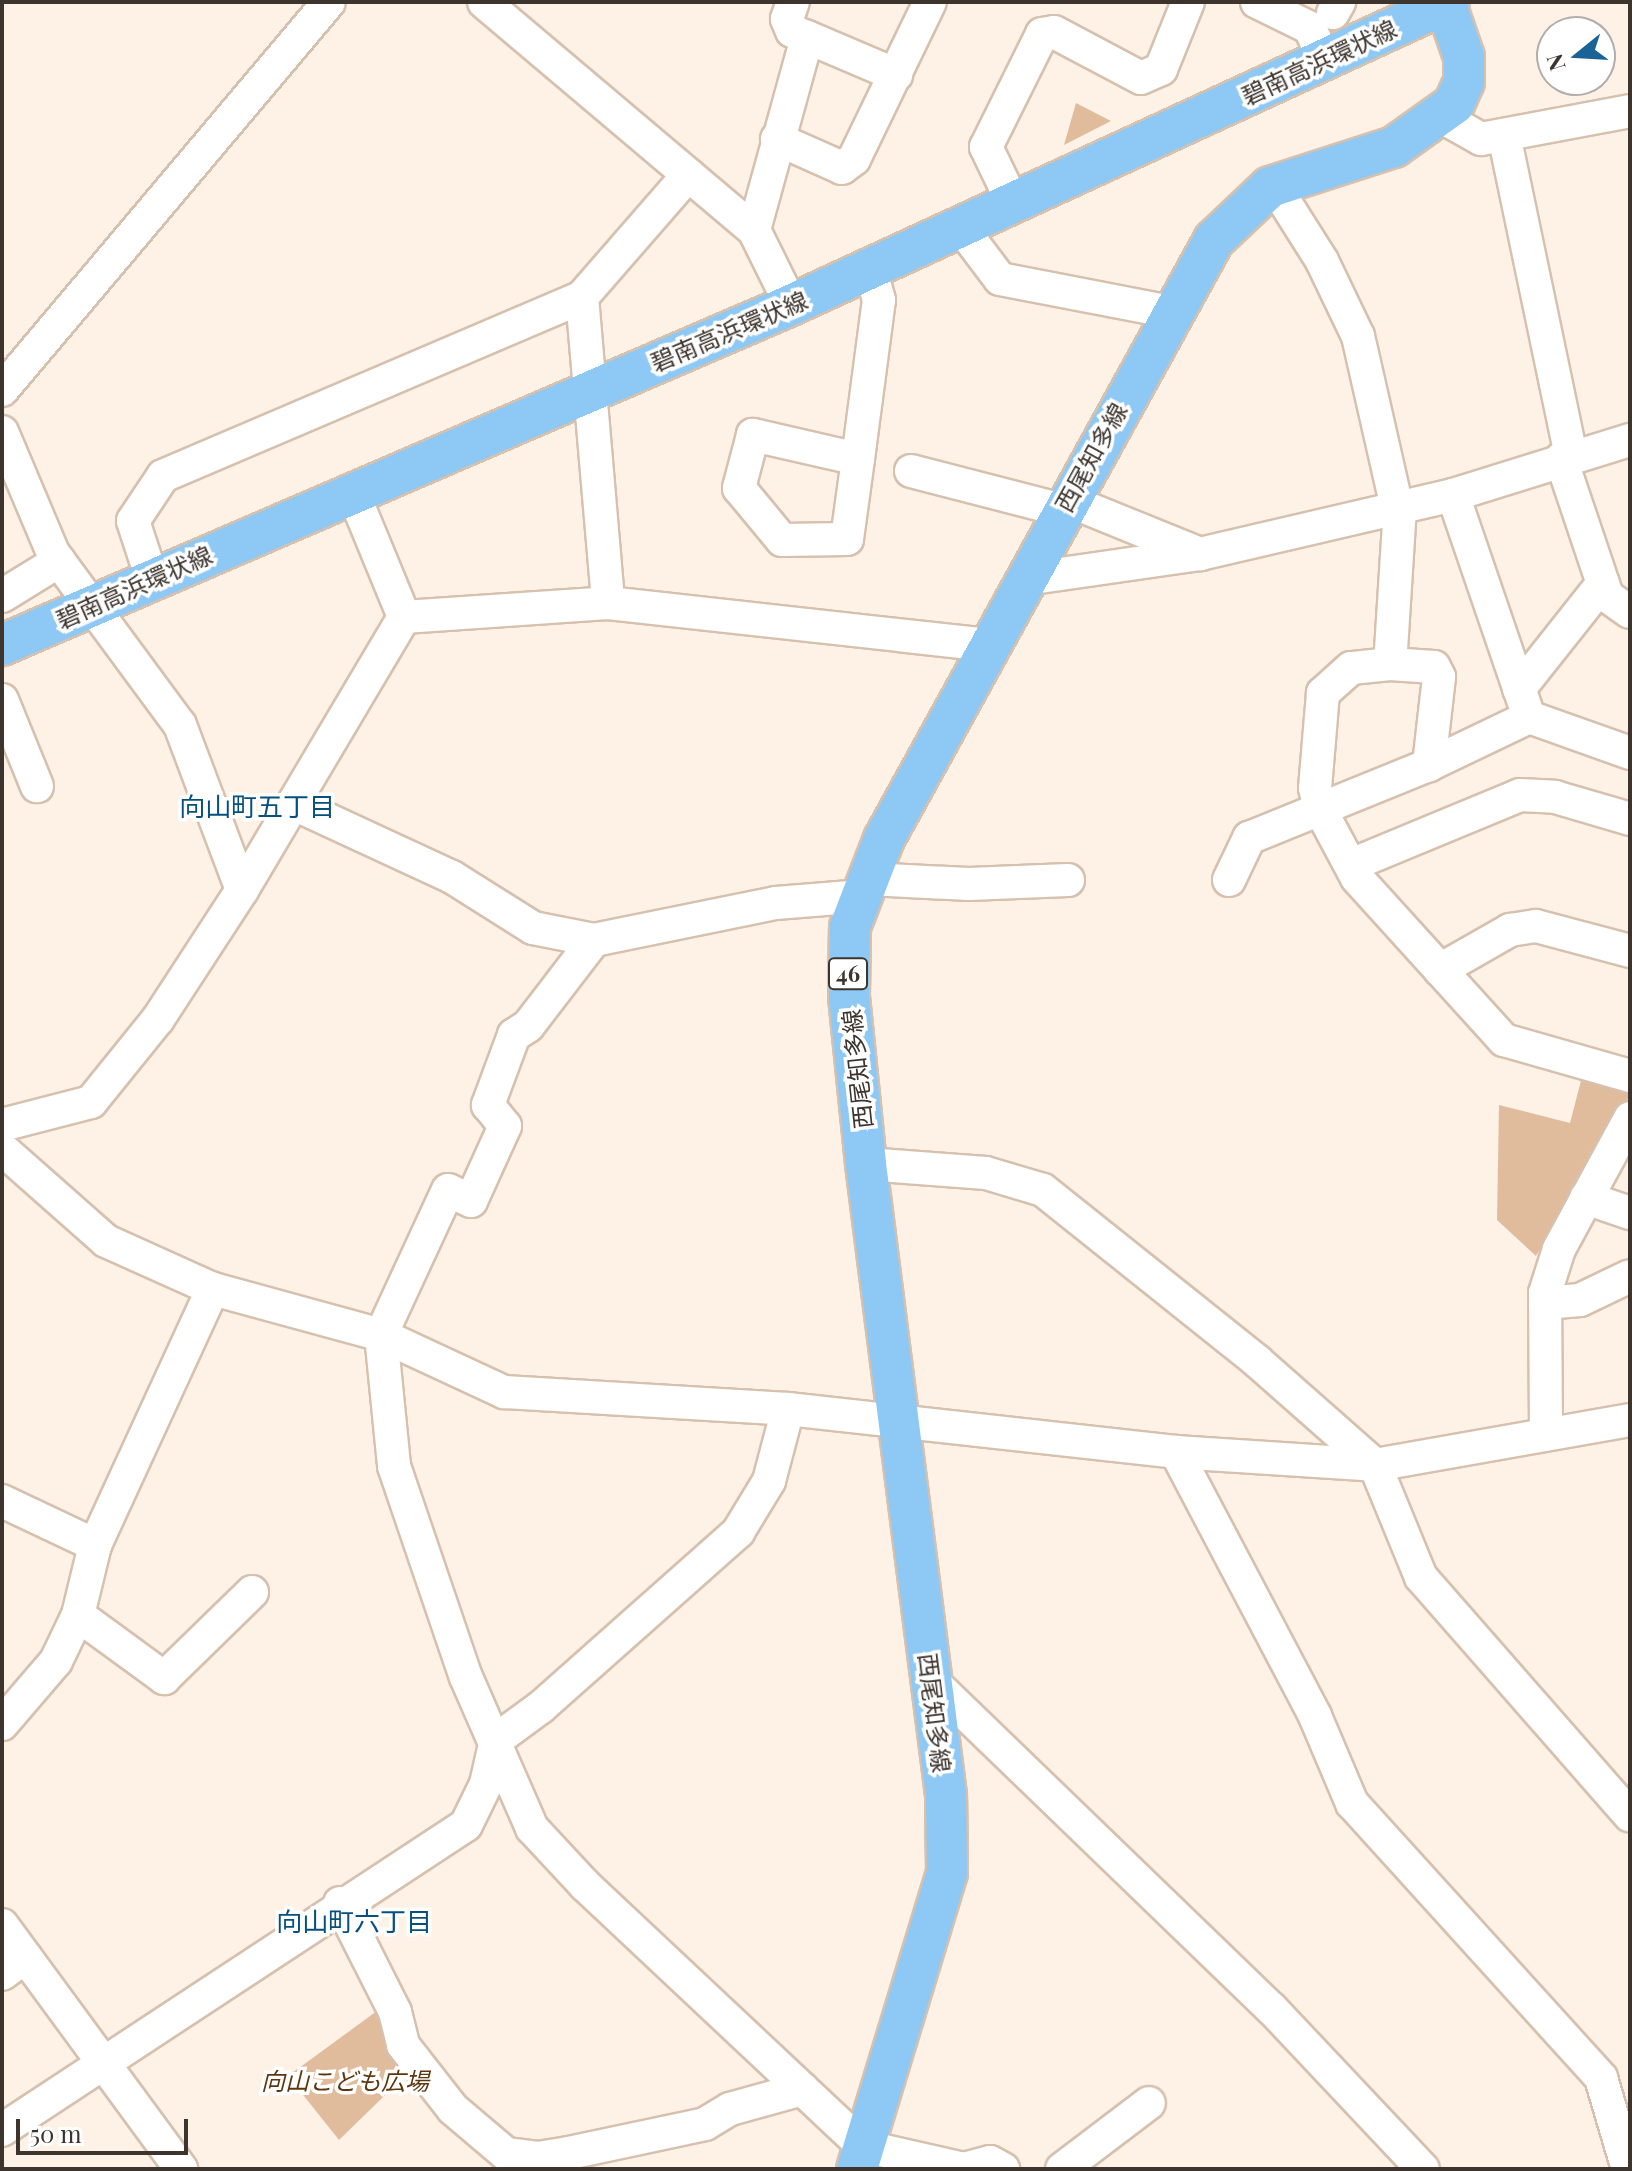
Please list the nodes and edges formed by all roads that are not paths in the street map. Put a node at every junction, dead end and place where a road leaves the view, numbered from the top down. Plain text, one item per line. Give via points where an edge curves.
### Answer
1 (329, 2) edge
2 (484, 2) edge
3 (793, 2) edge
4 (930, 2) edge
5 (1188, 2) edge
6 (1257, 2) edge
7 (1446, 3) edge
8 (807, 37) junction
9 (1323, 57) junction
10 (896, 75) junction
11 (1630, 111) edge
12 (1442, 117) junction
13 (1504, 135) junction
14 (777, 139) junction
15 (688, 175) junction
16 (1274, 185) junction
17 (1012, 201) junction
18 (960, 226) junction
19 (754, 230) junction
20 (870, 268) junction
21 (582, 297) junction
22 (791, 305) junction
23 (1172, 312) junction
24 (2, 390) edge
25 (591, 390) junction
26 (2, 432) edge
27 (1630, 440) edge
28 (1566, 458) junction
29 (858, 459) dead end
30 (911, 471) dead end
31 (353, 493) junction
32 (1453, 495) junction
33 (1064, 505) junction
34 (1399, 508) junction
35 (1200, 554) junction
36 (59, 561) junction
37 (152, 579) junction
38 (1026, 579) junction
39 (1603, 583) junction
40 (2, 596) edge
41 (608, 603) junction
42 (89, 607) junction
43 (1630, 612) edge
44 (404, 617) junction
45 (2, 645) edge
46 (991, 645) junction
47 (1390, 664) junction
48 (2, 700) edge
49 (1524, 703) junction
50 (1630, 753) edge
51 (1429, 765) junction
52 (37, 786) dead end
53 (294, 804) junction
54 (1320, 809) junction
55 (1630, 819) edge
56 (1351, 865) junction
57 (1068, 880) dead end
58 (1229, 880) dead end
59 (866, 887) junction
60 (242, 890) junction
61 (594, 940) junction
62 (1630, 951) edge
63 (1440, 970) junction
64 (1630, 1076) edge
65 (1630, 1118) edge
66 (2, 1125) edge
67 (2, 1149) edge
68 (866, 1164) junction
69 (1586, 1198) junction
70 (1630, 1213) edge
71 (1630, 1276) edge
72 (213, 1289) junction
73 (1545, 1303) junction
74 (381, 1335) junction
75 (788, 1409) junction
76 (895, 1420) junction
77 (1630, 1420) edge
78 (1546, 1432) junction
79 (1176, 1452) junction
80 (1375, 1465) junction
81 (2, 1501) edge
82 (95, 1545) junction
83 (252, 1592) dead end
84 (78, 1615) junction
85 (932, 1681) junction
86 (2, 1724) edge
87 (496, 1740) junction
88 (1630, 1816) edge
89 (340, 1903) junction
90 (2, 1925) edge
91 (14, 1966) edge
92 (103, 2061) junction
93 (802, 2089) junction
94 (1149, 2103) dead end
95 (2, 2130) edge
96 (860, 2157) edge
97 (181, 2169) edge
98 (964, 2169) edge
99 (1003, 2169) edge
100 (1062, 2169) edge
101 (1423, 2169) edge
102 (1628, 2169) edge

1 - 24 street
2 - 15 street
3 - 8 street via 787,19 792,31
4 - 10 street
5 - 17 street via 1161,69 1141,78 1054,32 1042,34 986,147
6 - 9 street via 1310,28
7 - 9 main road, 碧南高浜環状線
7 - 12 main road, 西尾知多線 / 46 via 1464,57 1464,82
8 - 10 street
8 - 14 street
9 - 17 main road, 碧南高浜環状線
10 - 14 street via 854,159 842,168
11 - 13 street
12 - 13 street via 1481,139
12 - 16 main road, 西尾知多線 / 46 via 1394,147
13 - 28 street
14 - 19 street
15 - 19 street
15 - 21 street
16 - 23 main road, 西尾知多線 / 46 via 1237,213 1214,240
16 - 34 street via 1322,261 1358,336
17 - 18 main road, 碧南高浜環状線
18 - 20 main road, 碧南高浜環状線
18 - 23 street via 1000,279
19 - 22 street
20 - 22 main road, 碧南高浜環状線
20 - 29 street via 879,300
21 - 25 street
21 - 37 street via 163,476 133,521
22 - 25 main road, 碧南高浜環状線
23 - 33 main road, 西尾知多線 / 46
25 - 31 main road, 碧南高浜環状線
25 - 41 street
26 - 36 street
27 - 28 street
28 - 32 street
28 - 39 street
30 - 33 street
31 - 37 main road, 碧南高浜環状線
31 - 44 street
32 - 34 street
32 - 49 street
33 - 35 street
33 - 38 main road, 西尾知多線 / 46
34 - 35 street
34 - 47 street
35 - 38 street
36 - 40 street
36 - 42 street
37 - 42 main road, 碧南高浜環状線
38 - 46 main road, 西尾知多線 / 46
39 - 43 street via 1607,596
39 - 49 street
41 - 44 street
41 - 46 street
42 - 45 main road, 碧南高浜環状線
42 - 60 street via 180,725
44 - 53 street
46 - 59 main road, 西尾知多線 / 46 via 884,839
47 - 51 street via 1434,667 1439,677
47 - 54 street via 1351,668 1323,693 1315,788
48 - 52 street
49 - 50 street
49 - 51 street
51 - 54 street
53 - 60 street
53 - 61 street via 452,877 533,928
54 - 56 street
54 - 58 street via 1249,838
55 - 56 street via 1555,797 1520,795
56 - 63 street
57 - 59 street
59 - 61 street
59 - 68 main road, 西尾知多線 / 46 via 850,927 848,965
60 - 66 street via 158,1019 91,1102
61 - 74 street via 528,1026 514,1035 488,1105 505,1126 471,1201 448,1190
62 - 63 street via 1536,926 1510,930
63 - 64 street via 1504,1040
65 - 69 street
67 - 72 street via 106,1241
68 - 76 main road, 西尾知多線 / 46
68 - 80 street via 986,1173 1043,1190 1257,1361
69 - 70 street
69 - 73 street via 1559,1249
71 - 73 street via 1580,1300
72 - 74 street
72 - 82 street
73 - 78 street
74 - 75 street via 504,1392
74 - 87 street via 394,1466 466,1677
75 - 76 street
75 - 87 street via 769,1481 738,1532 541,1707
76 - 79 street
76 - 85 main road, 西尾知多線 / 46
77 - 78 street
78 - 80 street
79 - 80 street
79 - 102 street via 1315,1716 1352,1803 1601,2078
80 - 88 street via 1421,1577
81 - 82 street
82 - 84 street
83 - 84 street via 164,1678
84 - 86 street via 56,1661
85 - 96 main road, 西尾知多線 / 46 via 946,1795 947,1873 904,2029
85 - 101 street via 1272,2009
87 - 89 street via 486,1784 466,1825
87 - 93 street via 511,1788 532,1828 585,1885
89 - 92 street
89 - 93 street via 395,2012 403,2045 453,2109 506,2154 538,2158 705,2124 730,2109
90 - 91 street
91 - 92 street
92 - 95 street
92 - 97 street
93 - 96 street
94 - 100 street
96 - 98 street
98 - 99 street via 990,2162

